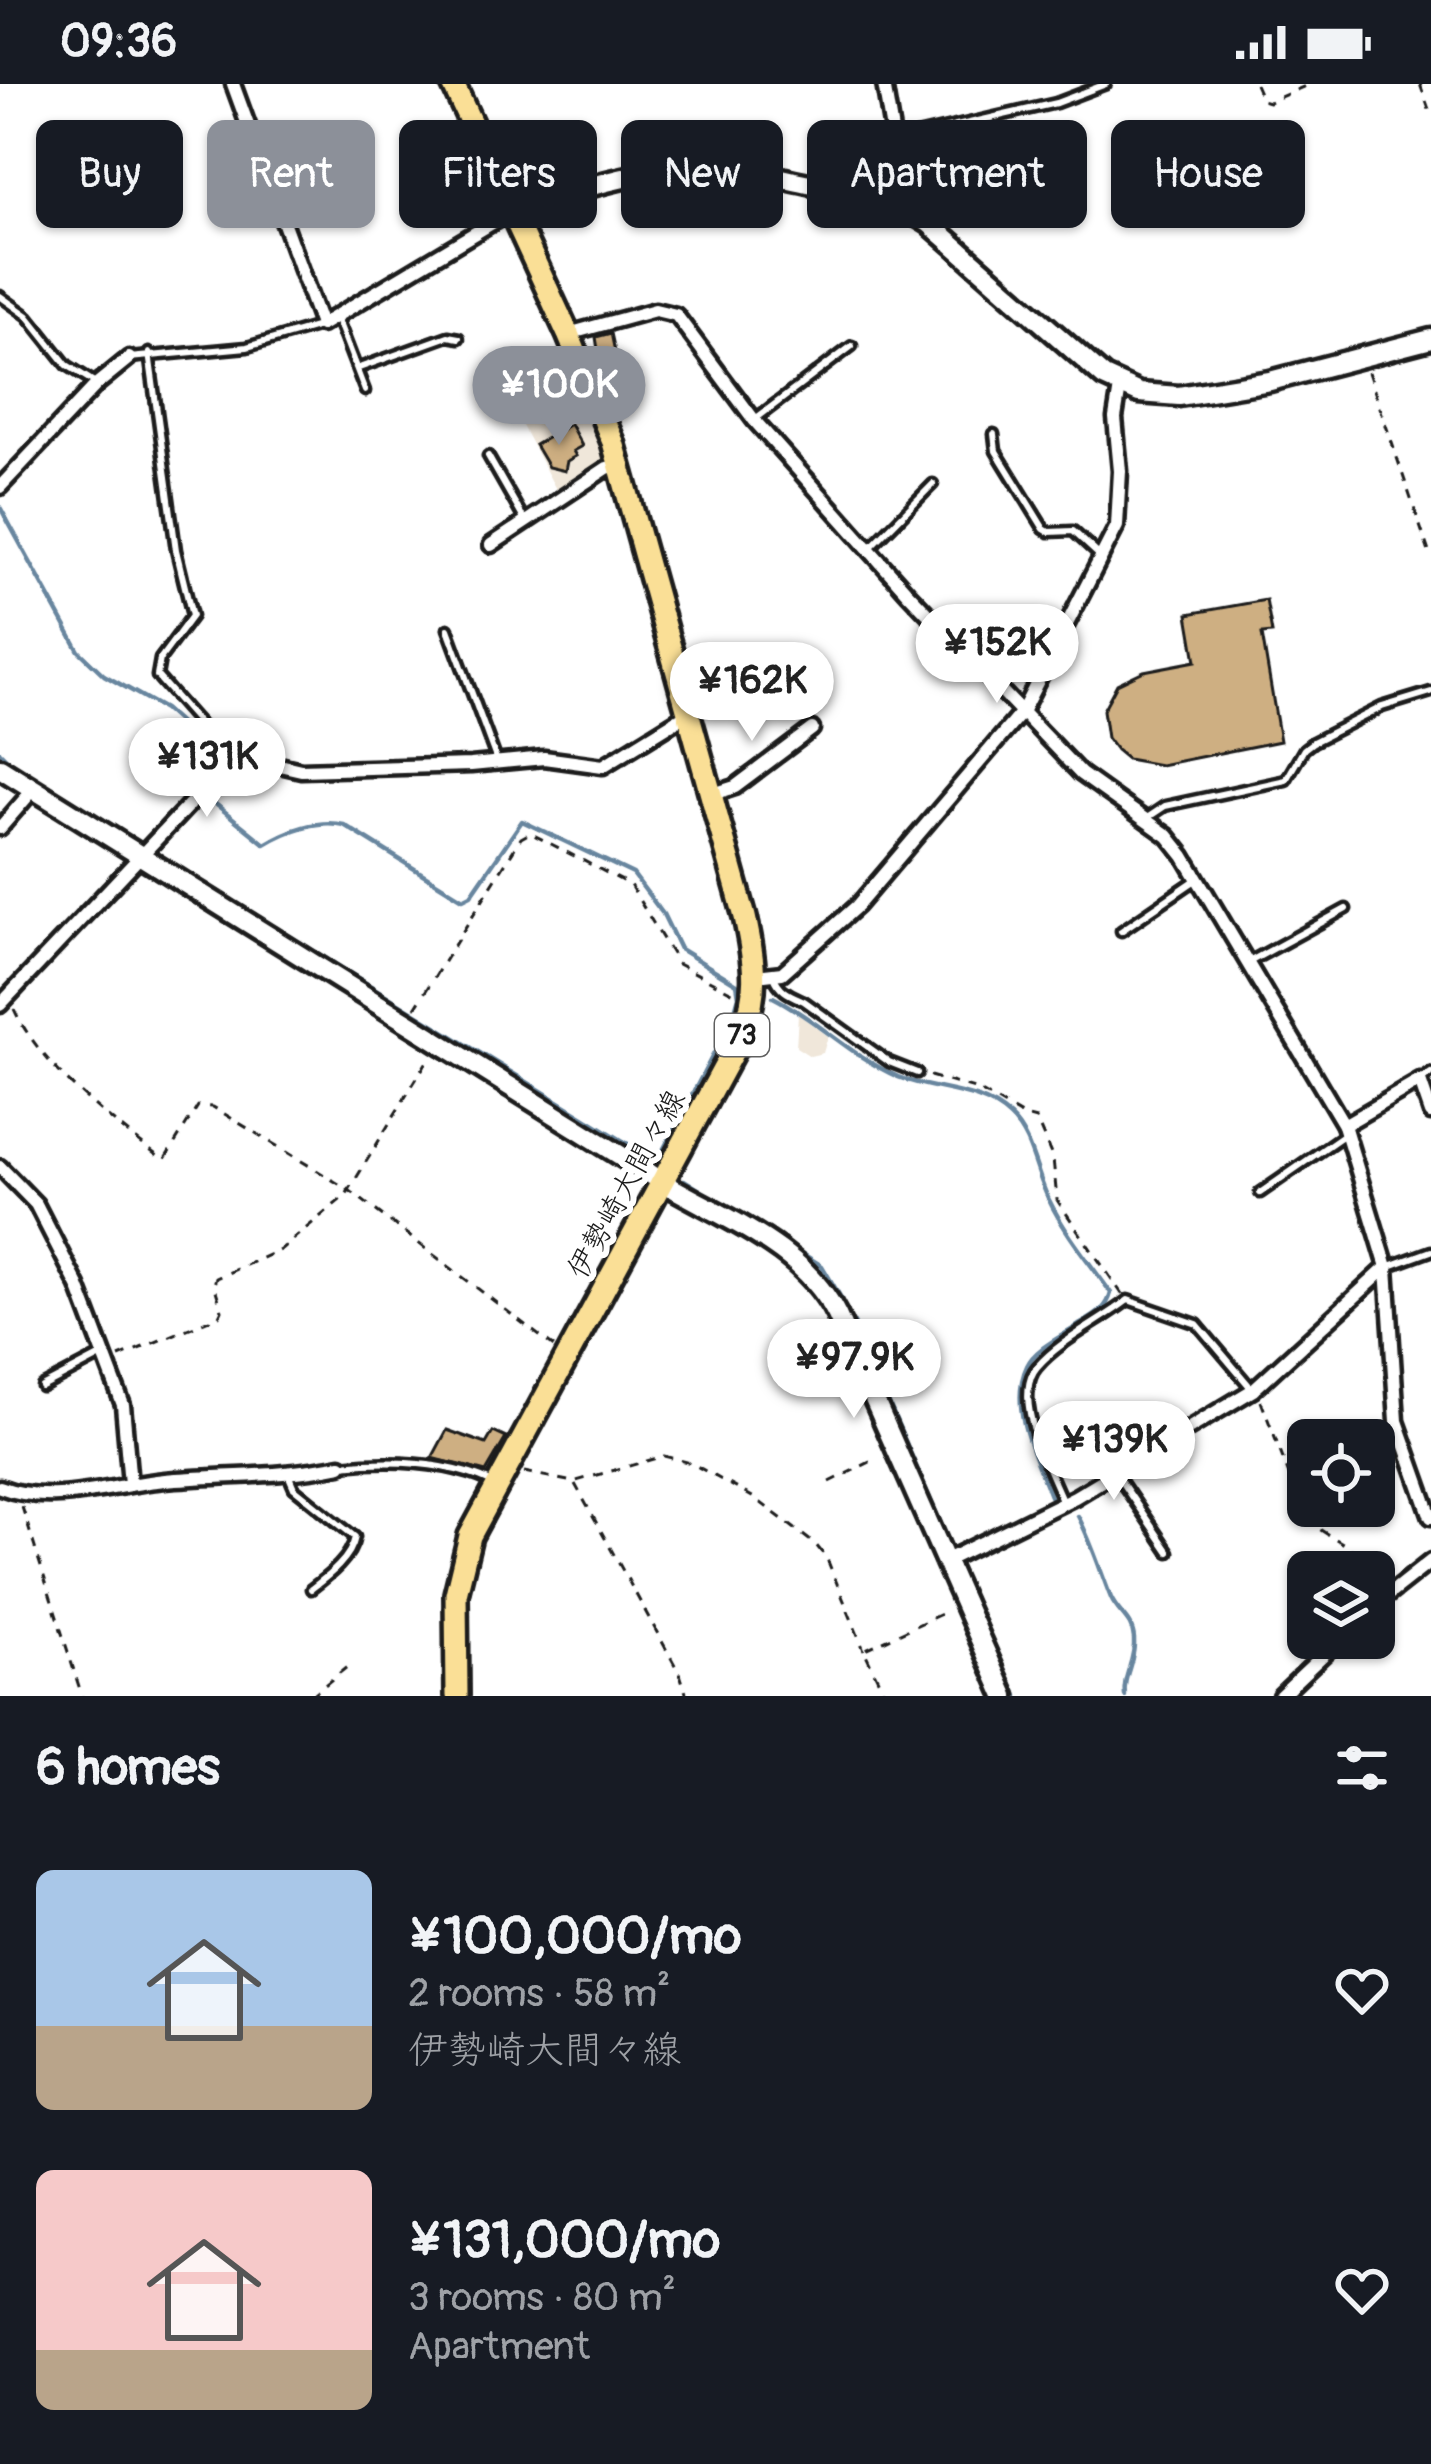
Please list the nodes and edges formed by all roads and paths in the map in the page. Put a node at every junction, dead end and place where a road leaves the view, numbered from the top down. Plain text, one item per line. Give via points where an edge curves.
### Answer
1 (232, 84) edge
2 (453, 84) edge
3 (884, 84) edge
4 (1106, 84) edge
5 (1255, 84) edge
6 (1310, 84) edge
7 (1420, 84) edge
8 (1431, 115) edge
9 (470, 120) edge
10 (891, 120) edge
11 (980, 120) edge
12 (807, 185) edge
13 (597, 188) edge
14 (485, 228) edge
15 (521, 228) edge
16 (934, 228) edge
17 (0, 296) edge
18 (337, 318) junction
19 (321, 325) junction
20 (568, 334) junction
21 (459, 338) dead end
22 (1431, 339) edge
23 (853, 346) dead end
24 (149, 353) junction
25 (129, 358) joint
26 (1364, 359) junction
27 (358, 368) junction
28 (97, 384) junction
29 (1120, 387) junction
30 (364, 391) dead end
31 (754, 420) junction
32 (994, 434) dead end
33 (488, 456) dead end
34 (620, 465) junction
35 (933, 484) dead end
36 (0, 488) edge
37 (526, 522) junction
38 (490, 545) dead end
39 (869, 549) junction
40 (1101, 556) junction
41 (1431, 558) edge
42 (448, 629) dead end
43 (1431, 692) edge
44 (1022, 712) junction
45 (687, 714) junction
46 (812, 729) dead end
47 (224, 752) junction
48 (497, 762) junction
49 (0, 768) edge
50 (32, 791) junction
51 (710, 795) junction
52 (1144, 820) junction
53 (0, 828) edge
54 (138, 856) junction
55 (1197, 879) junction
56 (1346, 909) dead end
57 (1120, 931) dead end
58 (1247, 963) junction
59 (765, 976) junction
60 (3, 1002) edge
61 (754, 1004) junction
62 (406, 1021) junction
63 (439, 1041) junction
64 (917, 1073) joint
65 (1425, 1077) edge
66 (1431, 1113) edge
67 (1346, 1129) junction
68 (0, 1167) edge
69 (662, 1181) junction
70 (350, 1190) junction
71 (1260, 1193) dead end
72 (1431, 1251) edge
73 (1387, 1267) junction
74 (1128, 1300) junction
75 (566, 1355) junction
76 (105, 1358) junction
77 (42, 1387) dead end
78 (1252, 1390) junction
79 (896, 1450) junction
80 (341, 1466) joint
81 (288, 1474) junction
82 (1116, 1474) junction
83 (500, 1475) junction
84 (573, 1482) junction
85 (830, 1482) dead end
86 (130, 1484) junction
87 (0, 1487) edge
88 (22, 1494) junction
89 (1064, 1503) junction
90 (1431, 1516) edge
91 (1356, 1551) edge
92 (1169, 1552) dead end
93 (945, 1561) junction
94 (1431, 1561) edge
95 (310, 1589) dead end
96 (1395, 1589) edge
97 (963, 1603) junction
98 (864, 1650) junction
99 (1319, 1659) edge
100 (347, 1667) dead end
101 (82, 1696) edge
102 (311, 1696) edge
103 (457, 1696) edge
104 (687, 1696) edge
105 (886, 1696) edge
106 (1005, 1696) edge
107 (1280, 1696) edge

1 - 19 street
2 - 9 main road, 伊勢崎大間々線 / 73
3 - 10 street
4 - 11 lane
5 - 6 path via 1269,103
7 - 8 path
12 - 13 street via 700,166
14 - 18 street
15 - 20 main road, 伊勢崎大間々線 / 73
16 - 29 street
17 - 28 lane via 28,316 67,365
18 - 19 street
18 - 27 lane
19 - 24 lane via 248,346
20 - 31 street via 655,310 676,315
20 - 34 main road, 伊勢崎大間々線 / 73
21 - 27 lane
22 - 26 street
23 - 31 lane
24 - 25 lane
24 - 47 lane via 192,616 156,670
25 - 28 street
26 - 29 street via 1179,396
26 - 41 path
27 - 30 lane
28 - 36 street
29 - 40 street via 1120,502
31 - 39 street
32 - 40 lane via 996,452 1044,529 1078,533
33 - 37 lane
34 - 37 street
34 - 45 main road, 伊勢崎大間々線 / 73
35 - 39 lane
37 - 38 street
39 - 44 street
40 - 44 street
42 - 48 lane
43 - 52 lane via 1313,742 1286,779 1165,806
44 - 52 street via 1098,790
44 - 59 street via 857,906 804,955
45 - 48 street via 603,766
45 - 51 main road, 伊勢崎大間々線 / 73
46 - 51 street via 735,788
47 - 48 street via 301,770
47 - 54 street via 200,793
49 - 50 street
50 - 53 street
50 - 54 street
51 - 59 main road, 伊勢崎大間々線 / 73
52 - 55 street via 1179,847
54 - 60 street
54 - 62 street
55 - 57 lane
55 - 58 street
56 - 58 lane
58 - 67 street
59 - 61 main road, 伊勢崎大間々線 / 73
59 - 64 lane
60 - 70 path via 34,1044 159,1157 205,1104
61 - 62 path via 678,964 630,884 530,833
61 - 69 main road, 伊勢崎大間々線 / 73
62 - 63 street
63 - 69 street
63 - 70 path
64 - 74 path via 978,1090 1036,1119 1053,1159 1057,1200
65 - 66 street
65 - 67 street
67 - 71 lane
67 - 73 street
68 - 76 street via 47,1221
69 - 75 main road, 伊勢崎大間々線 / 73
69 - 79 street via 818,1282
70 - 75 path
70 - 76 path via 280,1250 216,1278 219,1316
72 - 73 lane
73 - 78 street
73 - 90 street via 1397,1421
74 - 78 lane via 1197,1324
74 - 89 lane via 1030,1377 1034,1430
75 - 83 main road, 伊勢崎大間々線 / 73
76 - 77 lane
76 - 86 street via 123,1405
78 - 82 street
78 - 91 path via 1305,1517
79 - 85 path
79 - 93 street
80 - 81 street
80 - 83 lane via 385,1461
81 - 86 street
81 - 95 lane via 294,1488 355,1537 337,1567
82 - 89 street
82 - 92 lane
83 - 84 path
83 - 103 main road, 伊勢崎大間々線 / 73 via 470,1535 456,1594
84 - 98 path via 676,1457 742,1491 827,1559
84 - 104 path
86 - 88 street
87 - 88 street
88 - 101 path
89 - 93 street
93 - 97 street
94 - 96 street
97 - 98 path
97 - 106 street
98 - 105 path
99 - 107 street
100 - 102 path

